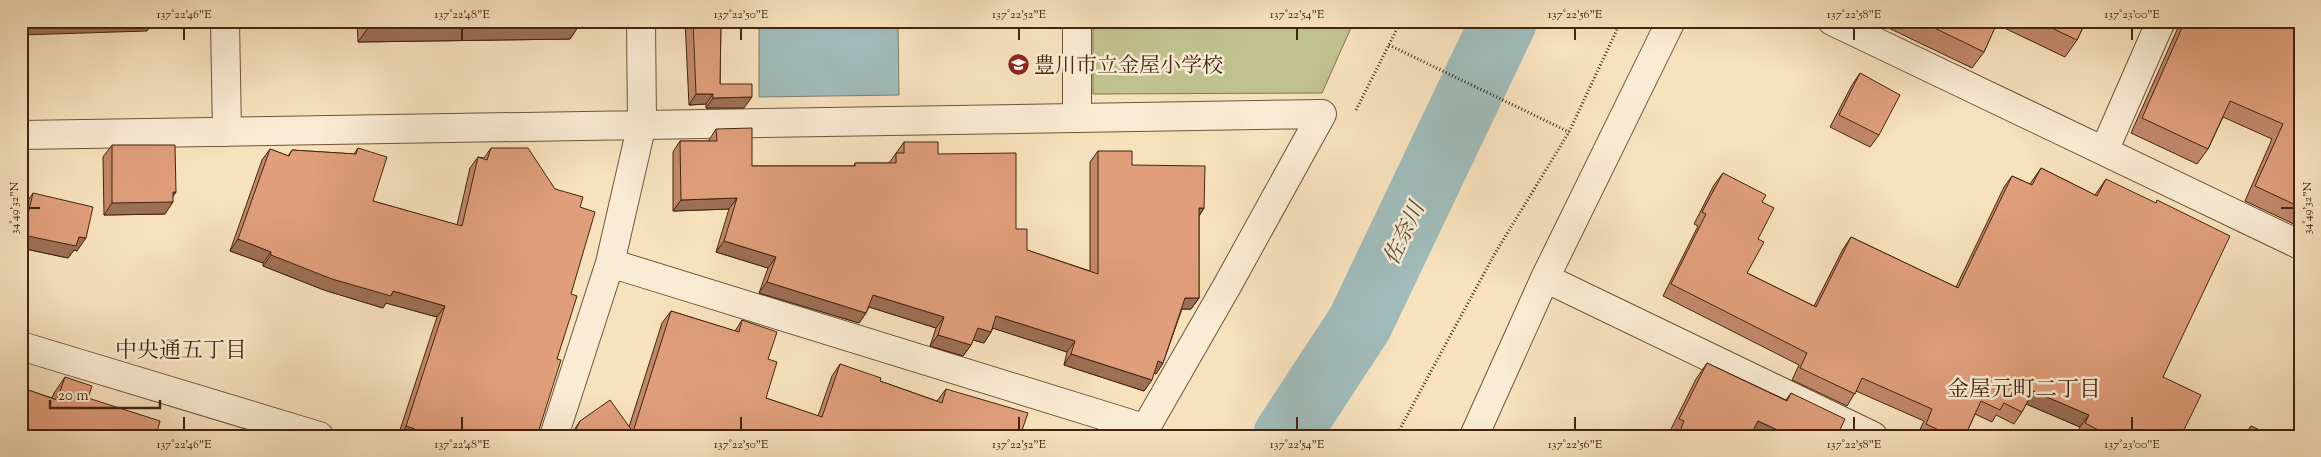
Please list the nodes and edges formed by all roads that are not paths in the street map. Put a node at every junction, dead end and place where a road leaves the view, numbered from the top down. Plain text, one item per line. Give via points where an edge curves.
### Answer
1 (225, 21) edge
2 (641, 21) edge
3 (1077, 21) edge
4 (1671, 21) edge
5 (1832, 21) edge
6 (2161, 21) edge
7 (1077, 116) junction
8 (642, 124) junction
9 (227, 132) junction
10 (21, 135) edge
11 (2104, 151) junction
12 (2300, 245) edge
13 (610, 263) junction
14 (1545, 278) junction
15 (21, 346) edge
16 (1144, 432) edge
17 (319, 436) edge
18 (554, 436) edge
19 (1474, 436) edge
20 (1873, 436) edge

1 - 9 street
2 - 8 street
3 - 7 street
4 - 14 street
5 - 11 street
6 - 11 street
7 - 8 street
7 - 16 street via 1322,114
8 - 9 street
8 - 13 street
9 - 10 street
11 - 12 street
13 - 16 street
13 - 18 street
14 - 19 street
14 - 20 street
15 - 17 street

